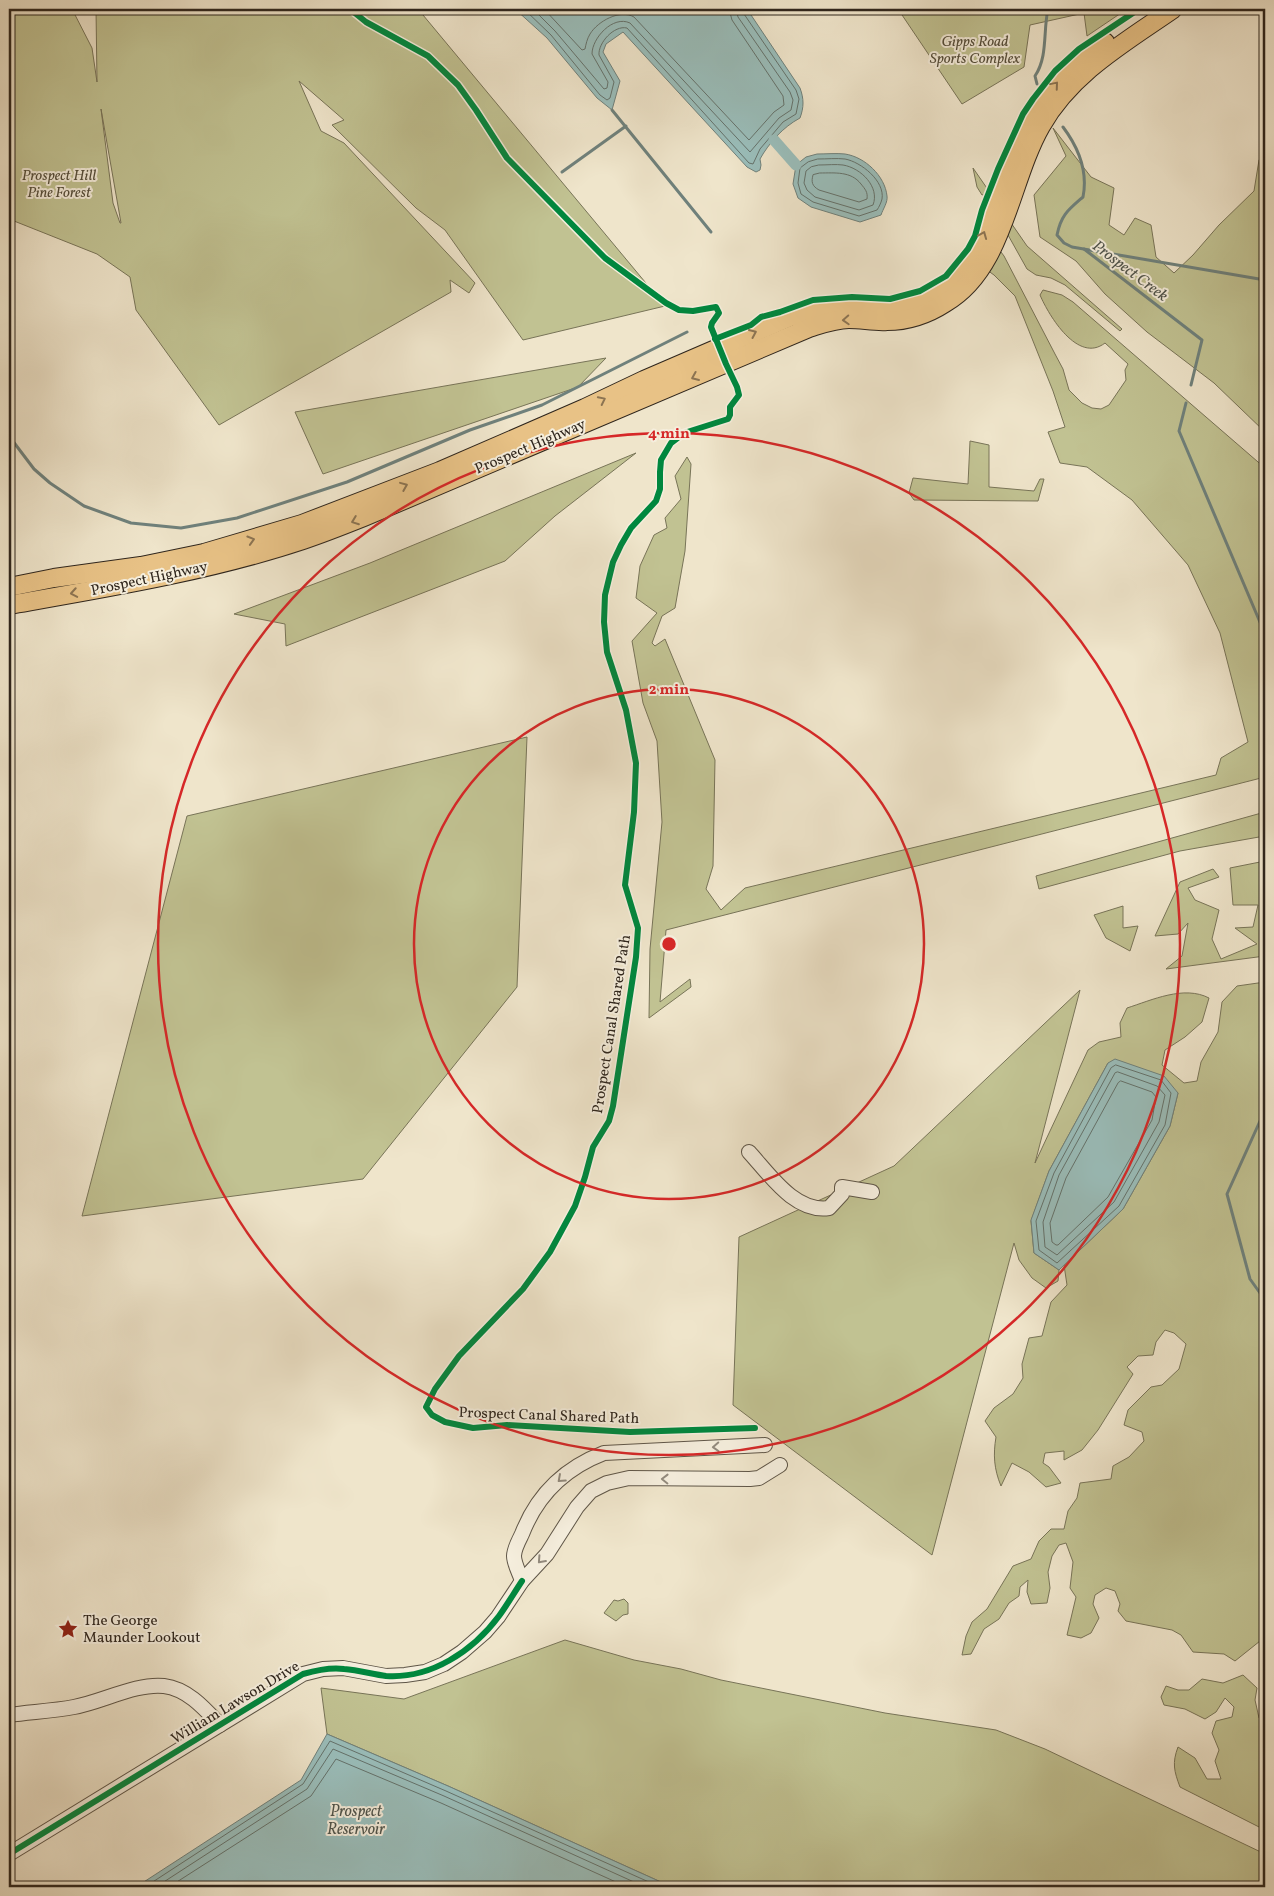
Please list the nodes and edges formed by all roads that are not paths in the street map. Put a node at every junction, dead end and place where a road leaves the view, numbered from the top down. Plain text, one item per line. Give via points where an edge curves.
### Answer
1 (1154, 9) edge
2 (1173, 9) edge
3 (1089, 60) junction
4 (998, 213) junction
5 (9, 587) edge
6 (9, 605) edge
7 (749, 1152) dead end
8 (872, 1192) dead end
9 (765, 1445) dead end
10 (780, 1465) dead end
11 (522, 1581) junction
12 (9, 1715) edge
13 (220, 1725) junction
14 (9, 1854) edge

1 - 3 main road
2 - 3 main road
3 - 4 main road via 1059,81 1041,102 1026,156 1010,182
5 -> 4 main road, Prospect Highway via 141,566 302,524 440,471 790,318 824,308 888,309 920,302 947,288 967,266
4 -> 6 main road, Prospect Highway via 990,252 976,276 952,298 927,312 888,321 848,319 809,328 303,540 173,574
7 - 8 street via 794,1199 818,1209 829,1208 842,1194 842,1187
9 -> 11 street via 604,1453 585,1461 571,1469 549,1490 529,1515 514,1555
10 -> 11 street, William Lawson Drive via 759,1478 629,1478 607,1483 591,1491 577,1507 547,1554
11 - 13 street, William Lawson Drive via 485,1632 444,1664 425,1672 386,1676 343,1668 323,1668 303,1674
12 - 13 street via 73,1707 146,1687 165,1686 184,1692
13 - 14 street, William Lawson Drive

